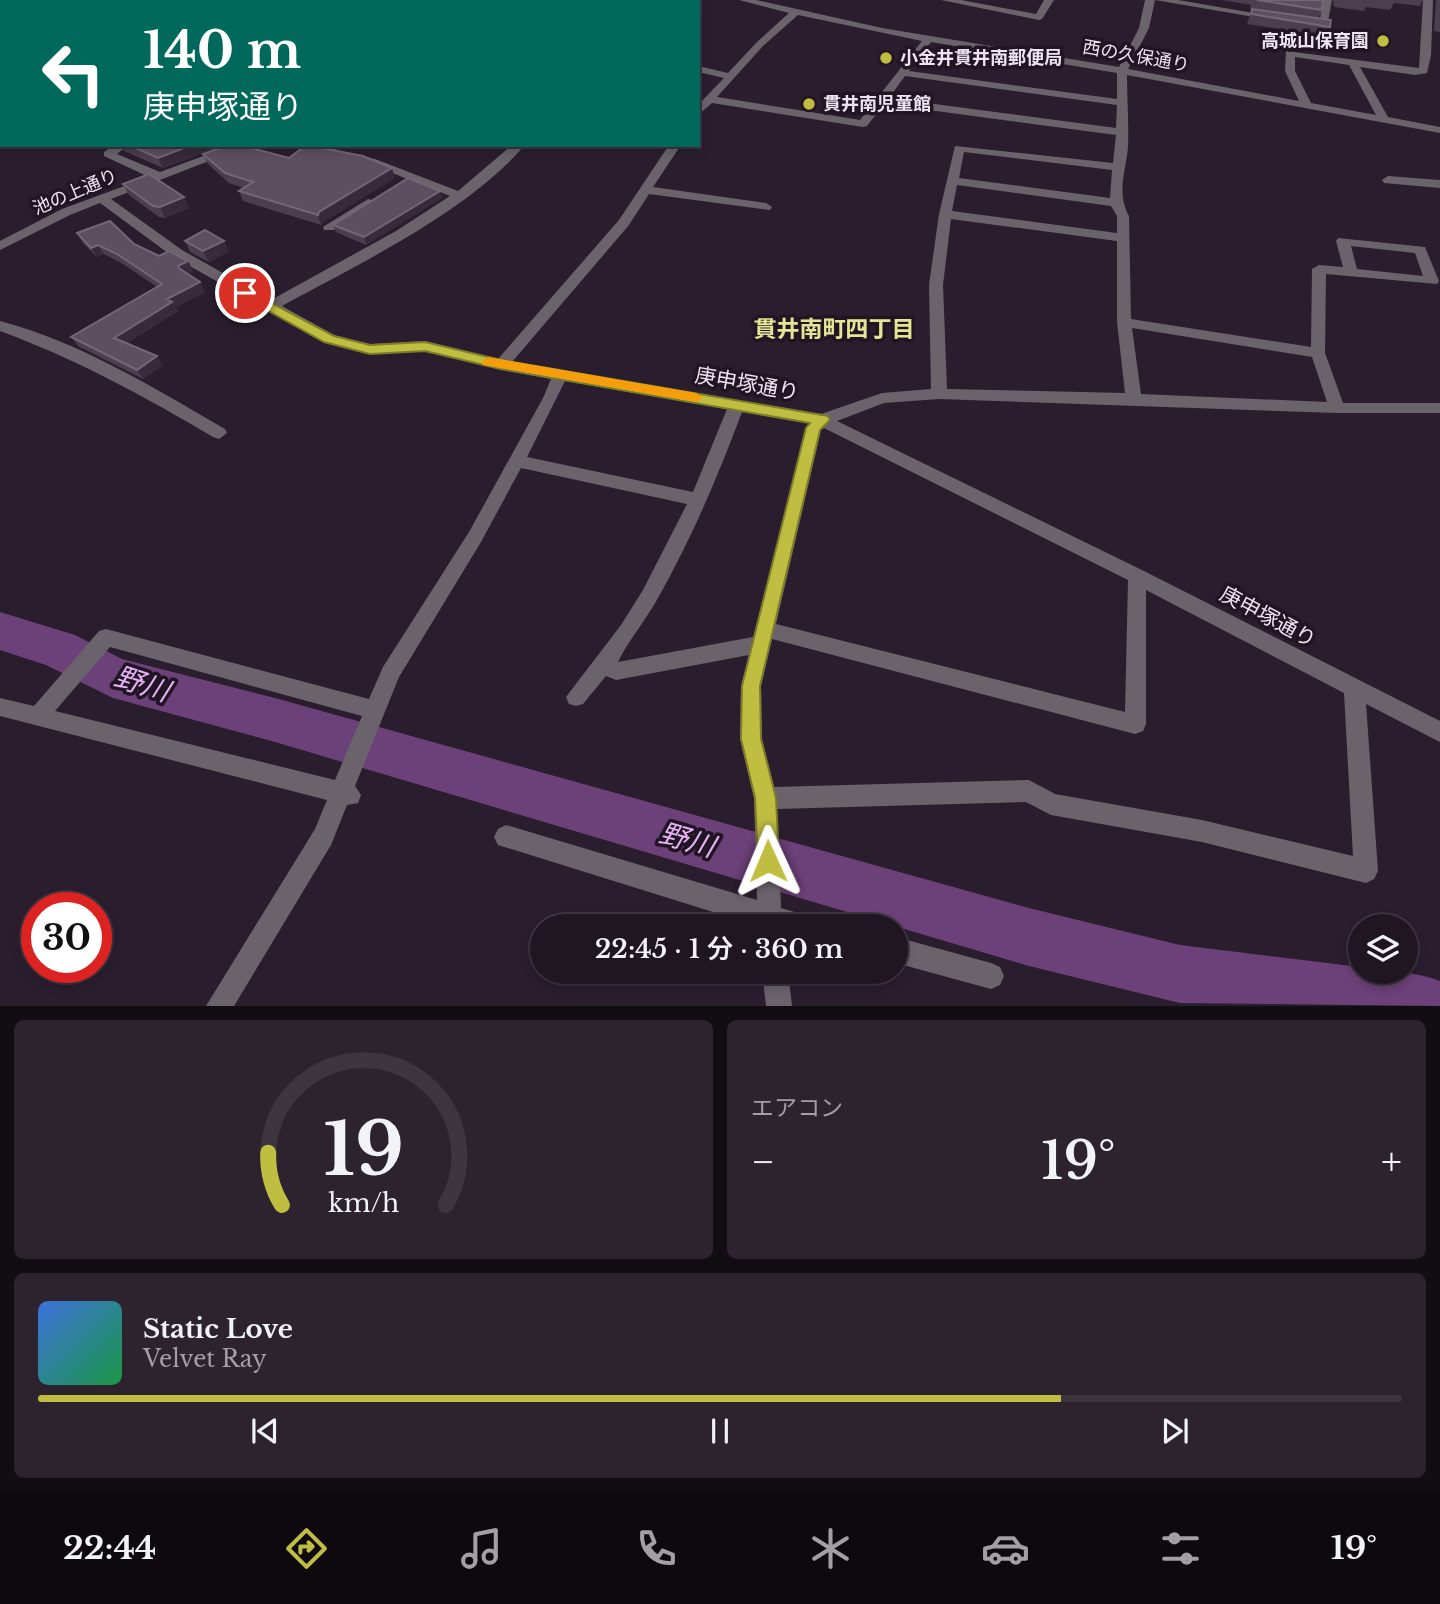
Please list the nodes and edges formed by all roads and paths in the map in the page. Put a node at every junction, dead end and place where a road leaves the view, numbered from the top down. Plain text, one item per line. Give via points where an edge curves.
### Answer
1 (744, 0) edge
2 (946, 0) edge
3 (1049, 0) edge
4 (1150, 0) edge
5 (1160, 0) edge
6 (1428, 0) edge
7 (1327, 2) edge
8 (1314, 3) edge
9 (796, 12) junction
10 (1424, 16) junction
11 (1440, 18) edge
12 (1283, 19) edge
13 (1297, 21) edge
14 (928, 40) junction
15 (1352, 62) junction
16 (700, 69) edge
17 (1122, 71) junction
18 (902, 73) junction
19 (730, 76) junction
20 (710, 99) junction
21 (882, 100) junction
22 (1122, 103) junction
23 (1307, 104) junction
24 (700, 110) edge
25 (1384, 119) junction
26 (1436, 129) edge
27 (1121, 132) junction
28 (1440, 141) edge
29 (119, 147) edge
30 (238, 147) edge
31 (316, 147) edge
32 (517, 147) edge
33 (674, 147) edge
34 (1118, 167) junction
35 (158, 176) junction
36 (413, 176) junction
37 (1388, 180) dead end
38 (953, 181) junction
39 (401, 183) edge
40 (1440, 184) edge
41 (647, 190) junction
42 (458, 195) junction
43 (377, 198) edge
44 (102, 199) junction
45 (1116, 203) junction
46 (766, 207) dead end
47 (945, 214) junction
48 (329, 227) dead end
49 (1124, 238) junction
50 (0, 246) edge
51 (1351, 273) junction
52 (270, 307) junction
53 (1124, 322) junction
54 (0, 326) edge
55 (1318, 353) junction
56 (501, 365) junction
57 (560, 375) junction
58 (939, 394) junction
59 (1134, 399) junction
60 (737, 405) junction
61 (1337, 408) junction
62 (1440, 408) edge
63 (822, 420) junction
64 (219, 433) dead end
65 (518, 461) junction
66 (699, 500) junction
67 (1137, 576) junction
68 (762, 636) junction
69 (605, 665) junction
70 (1354, 688) junction
71 (576, 697) dead end
72 (0, 708) edge
73 (374, 710) junction
74 (38, 716) junction
75 (1440, 732) edge
76 (346, 794) junction
77 (765, 798) junction
78 (506, 837) dead end
79 (748, 914) edge
80 (770, 914) edge
81 (908, 953) edge
82 (991, 975) dead end
83 (776, 984) edge
84 (219, 1006) edge
85 (779, 1006) edge

1 - 9 street, 西の久保通り
2 - 3 street via 1039,17
4 - 17 street via 1144,28
5 - 12 street
6 - 10 street
7 - 8 street
7 - 13 street via 1324,25
9 - 14 street, 西の久保通り
9 - 19 street
10 - 11 street
10 - 15 street via 1428,60 1423,71
14 - 17 street, 西の久保通り
14 - 18 street
15 - 23 street via 1290,53 1290,71
15 - 25 street
16 - 19 street
17 - 22 street
17 - 23 street, 西の久保通り
18 - 21 street
18 - 22 street
19 - 20 street
20 - 21 street via 863,124
20 - 24 street
21 - 27 street
22 - 27 street
23 - 25 street, 西の久保通り
25 - 26 street, 西の久保通り
26 - 28 street
27 - 34 street
29 - 35 street via 108,154
30 - 35 street, 池の上通り
31 - 36 street
32 - 42 street via 489,175
33 - 41 street
34 - 38 street via 959,148
34 - 45 street
35 - 44 street, 池の上通り
36 - 39 street
36 - 42 street
37 - 40 street
38 - 45 street
38 - 47 street
41 - 46 street
41 - 56 street
42 - 52 street via 372,251
43 - 48 street
44 - 50 street, 池の上通り via 65,212
44 - 52 street, 庚申塚通り via 177,253
45 - 49 street via 1123,216
47 - 49 street
47 - 58 street via 936,285
49 - 53 street
51 - 51 street via 1392,277 1432,281 1420,250 1343,241
51 - 55 street via 1319,269
52 - 56 street, 庚申塚通り via 329,339 370,349 425,346
53 - 55 street
53 - 59 street
54 - 64 street via 63,349
55 - 61 street
56 - 57 street, 庚申塚通り
57 - 60 street, 庚申塚通り
57 - 65 street
58 - 59 street
58 - 63 street via 882,398
59 - 61 street
60 - 63 street, 庚申塚通り
60 - 66 street
61 - 62 street
63 - 67 street, 庚申塚通り
63 - 68 street via 813,428
65 - 66 street
65 - 73 street via 390,673
66 - 69 street via 650,596
67 - 68 street via 1135,724
67 - 70 street, 庚申塚通り
68 - 69 street via 617,671
68 - 77 street via 751,686 751,739
69 - 71 street
70 - 75 street, 庚申塚通り
70 - 77 street via 1366,870 1202,831 1051,804 1029,791
72 - 74 street
73 - 74 street via 106,637
73 - 76 street
74 - 76 street
76 - 84 street
77 - 80 street
78 - 79 street
81 - 82 street
83 - 85 street

